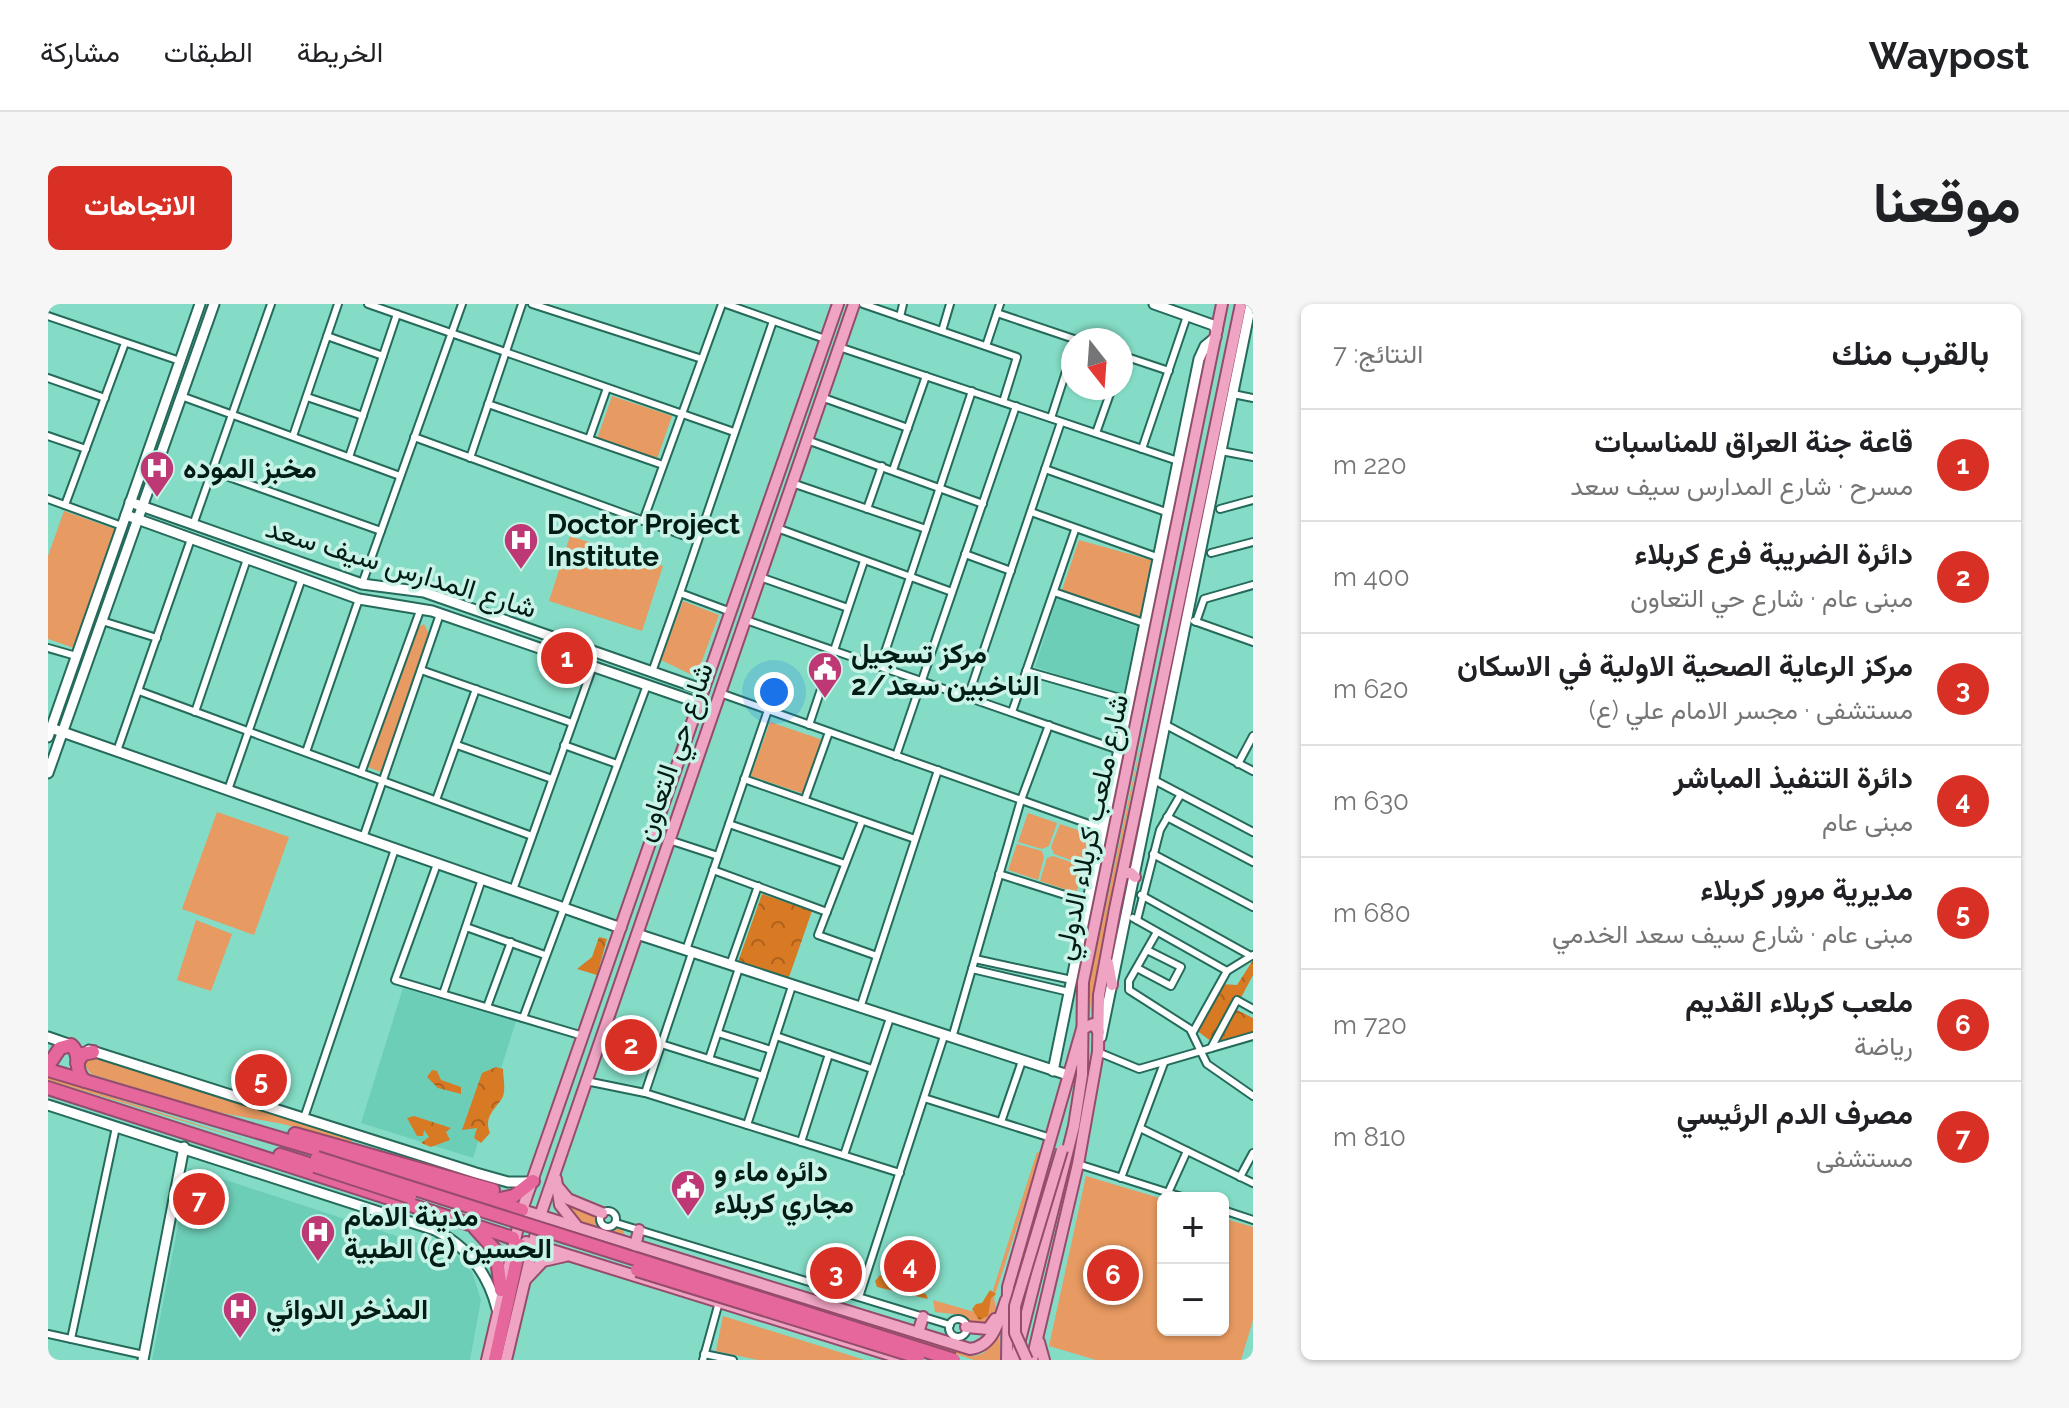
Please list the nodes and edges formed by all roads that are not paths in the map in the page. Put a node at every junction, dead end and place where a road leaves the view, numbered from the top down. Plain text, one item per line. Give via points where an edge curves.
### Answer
1 (214, 304) edge
2 (271, 304) edge
3 (338, 304) edge
4 (368, 304) edge
5 (462, 304) edge
6 (522, 304) edge
7 (532, 304) edge
8 (724, 304) edge
9 (838, 304) edge
10 (854, 304) edge
11 (863, 304) edge
12 (903, 304) edge
13 (950, 304) edge
14 (1000, 304) edge
15 (1154, 304) edge
16 (1222, 304) edge
17 (1241, 304) edge
18 (1251, 304) edge
19 (197, 305) edge
20 (997, 313) junction
21 (397, 314) junction
22 (48, 316) edge
23 (1188, 316) junction
24 (900, 317) junction
25 (773, 321) junction
26 (1242, 324) junction
27 (942, 331) junction
28 (451, 334) junction
29 (1217, 334) junction
30 (1061, 335) edge
31 (327, 336) junction
32 (825, 339) junction
33 (125, 343) junction
34 (986, 346) junction
35 (839, 347) junction
36 (505, 352) junction
37 (383, 356) junction
38 (702, 359) junction
39 (1133, 360) edge
40 (180, 361) junction
41 (1169, 371) junction
42 (926, 376) junction
43 (49, 381) edge
44 (1061, 387) edge
45 (607, 388) junction
46 (972, 391) junction
47 (1233, 394) junction
48 (181, 396) junction
49 (307, 397) junction
50 (821, 397) junction
51 (105, 398) junction
52 (1253, 398) edge
53 (1108, 400) edge
54 (1003, 402) junction
55 (1204, 402) junction
56 (488, 404) junction
57 (1016, 406) junction
58 (1217, 407) junction
59 (232, 414) junction
60 (682, 414) junction
61 (363, 416) junction
62 (1051, 418) junction
63 (1061, 422) junction
64 (1199, 423) junction
65 (1214, 423) junction
66 (908, 428) junction
67 (734, 432) junction
68 (1096, 433) junction
69 (48, 436) edge
70 (293, 436) junction
71 (414, 437) junction
72 (589, 439) junction
73 (807, 440) junction
74 (86, 449) junction
75 (1142, 449) junction
76 (1221, 451) junction
77 (349, 457) junction
78 (1253, 457) edge
79 (470, 458) junction
80 (1178, 461) junction
81 (663, 465) junction
82 (882, 466) junction
83 (1045, 469) junction
84 (893, 470) junction
85 (212, 471) junction
86 (400, 476) junction
87 (792, 483) junction
88 (940, 488) junction
89 (48, 499) edge
90 (1253, 500) edge
91 (130, 502) junction
92 (983, 504) junction
93 (65, 505) junction
94 (142, 507) junction
95 (867, 509) junction
96 (1220, 509) dead end
97 (1031, 512) junction
98 (1166, 512) junction
99 (124, 520) junction
100 (138, 520) junction
101 (643, 521) junction
102 (1194, 523) junction
103 (193, 525) junction
104 (1206, 525) junction
105 (777, 528) junction
106 (926, 529) junction
107 (1075, 530) junction
108 (211, 531) junction
109 (381, 531) junction
110 (224, 535) junction
111 (191, 539) junction
112 (696, 540) junction
113 (1253, 542) edge
114 (204, 543) junction
115 (218, 548) junction
116 (1211, 553) dead end
117 (965, 554) junction
118 (1157, 557) junction
119 (247, 559) junction
120 (864, 561) junction
121 (1011, 571) junction
122 (760, 577) junction
123 (302, 578) junction
124 (910, 578) junction
125 (362, 584) junction
126 (1253, 585) edge
127 (952, 592) junction
128 (1054, 592) junction
129 (680, 593) junction
130 (359, 599) junction
131 (421, 608) junction
132 (848, 608) junction
133 (731, 612) junction
134 (440, 614) junction
135 (746, 620) junction
136 (1191, 620) junction
137 (102, 621) junction
138 (1144, 623) junction
139 (157, 638) junction
140 (556, 639) junction
141 (1251, 639) edge
142 (720, 643) junction
143 (572, 644) junction
144 (48, 648) edge
145 (735, 648) junction
146 (833, 650) junction
147 (551, 652) junction
148 (76, 656) junction
149 (566, 657) junction
150 (714, 660) junction
151 (593, 666) junction
152 (729, 667) junction
153 (880, 667) junction
154 (421, 670) junction
155 (1026, 671) junction
156 (652, 672) junction
157 (922, 681) junction
158 (647, 685) junction
159 (476, 689) junction
160 (704, 690) junction
161 (139, 691) junction
162 (720, 693) junction
163 (968, 697) junction
164 (1127, 700) junction
165 (1143, 700) junction
166 (699, 703) junction
167 (1157, 703) junction
168 (768, 710) junction
169 (195, 712) junction
170 (1012, 712) junction
171 (1139, 718) junction
172 (1154, 719) junction
173 (572, 723) junction
174 (809, 725) junction
175 (1049, 725) junction
176 (1166, 725) junction
177 (249, 731) junction
178 (50, 732) edge
179 (63, 732) junction
180 (829, 732) junction
181 (1253, 736) edge
182 (457, 745) junction
183 (564, 745) junction
184 (1119, 750) junction
185 (117, 751) junction
186 (306, 752) junction
187 (896, 756) junction
188 (617, 764) junction
189 (1238, 764) junction
190 (938, 770) junction
191 (1253, 771) edge
192 (48, 773) edge
193 (361, 773) junction
194 (552, 779) junction
195 (744, 779) junction
196 (1154, 780) junction
197 (383, 781) junction
198 (228, 790) junction
199 (1181, 794) junction
200 (805, 799) junction
201 (436, 800) junction
202 (1021, 800) junction
203 (1167, 817) junction
204 (862, 821) junction
205 (729, 824) junction
206 (1103, 829) junction
207 (1253, 832) edge
208 (532, 836) junction
209 (363, 838) junction
210 (915, 839) junction
211 (669, 840) junction
212 (395, 849) junction
213 (1153, 854) junction
214 (718, 856) junction
215 (1103, 861) junction
216 (1137, 862) junction
217 (1253, 862) edge
218 (437, 864) junction
219 (845, 864) junction
220 (1124, 868) junction
221 (713, 870) junction
222 (999, 874) junction
223 (1135, 877) junction
224 (482, 879) junction
225 (758, 886) junction
226 (513, 890) junction
227 (1141, 895) junction
228 (1087, 902) junction
229 (1253, 907) edge
230 (563, 908) junction
231 (827, 912) junction
232 (1126, 914) junction
233 (1137, 920) junction
234 (466, 927) junction
235 (621, 928) junction
236 (1157, 932) junction
237 (637, 934) junction
238 (511, 942) junction
239 (1147, 950) junction
240 (689, 952) junction
241 (1107, 954) junction
242 (545, 955) junction
243 (1252, 955) edge
244 (877, 956) junction
245 (975, 959) junction
246 (735, 967) junction
247 (1137, 968) junction
248 (972, 969) junction
249 (1227, 971) junction
250 (1072, 980) junction
251 (1112, 985) junction
252 (792, 986) junction
253 (1069, 992) junction
254 (443, 994) junction
255 (598, 994) junction
256 (615, 999) junction
257 (1082, 1006) junction
258 (487, 1007) junction
259 (860, 1008) junction
260 (1253, 1009) edge
261 (1099, 1013) junction
262 (591, 1015) junction
263 (523, 1018) junction
264 (890, 1018) junction
265 (607, 1021) junction
266 (1082, 1029) junction
267 (1099, 1032) junction
268 (1193, 1032) junction
269 (718, 1033) junction
270 (583, 1036) junction
271 (776, 1036) junction
272 (1253, 1036) edge
273 (948, 1037) junction
274 (48, 1038) edge
275 (661, 1044) junction
276 (71, 1045) junction
277 (1211, 1048) junction
278 (771, 1050) junction
279 (1201, 1050) junction
280 (93, 1052) junction
281 (1098, 1052) junction
282 (57, 1054) junction
283 (829, 1054) junction
284 (709, 1059) junction
285 (1022, 1061) junction
286 (77, 1063) junction
287 (1164, 1063) junction
288 (48, 1068) edge
289 (872, 1069) junction
290 (1053, 1071) junction
291 (1068, 1075) junction
292 (763, 1076) junction
293 (586, 1081) junction
294 (88, 1082) junction
295 (1081, 1082) junction
296 (48, 1088) edge
297 (645, 1093) junction
298 (1253, 1096) edge
299 (924, 1098) junction
300 (49, 1105) edge
301 (48, 1117) edge
302 (207, 1118) junction
303 (304, 1118) junction
304 (1001, 1122) junction
305 (116, 1125) junction
306 (747, 1125) junction
307 (1140, 1128) junction
308 (248, 1129) junction
309 (203, 1136) junction
310 (1051, 1138) junction
311 (801, 1142) junction
312 (184, 1147) junction
313 (1187, 1151) junction
314 (1253, 1153) edge
315 (844, 1155) junction
316 (316, 1162) junction
317 (558, 1164) junction
318 (1078, 1164) junction
319 (900, 1173) junction
320 (1240, 1177) junction
321 (1121, 1178) junction
322 (533, 1181) junction
323 (556, 1181) junction
324 (1253, 1183) edge
325 (456, 1190) junction
326 (1165, 1192) edge
327 (1168, 1192) edge
328 (488, 1194) junction
329 (522, 1210) junction
330 (1229, 1212) edge
331 (602, 1213) junction
332 (540, 1216) junction
333 (449, 1218) junction
334 (1253, 1220) edge
335 (465, 1223) junction
336 (616, 1223) junction
337 (584, 1230) junction
338 (639, 1230) junction
339 (522, 1242) junction
340 (635, 1246) junction
341 (574, 1257) junction
342 (739, 1279) junction
343 (763, 1286) junction
344 (1008, 1287) junction
345 (501, 1290) junction
346 (520, 1292) junction
347 (859, 1297) junction
348 (1006, 1300) junction
349 (719, 1302) junction
350 (731, 1306) junction
351 (497, 1309) junction
352 (754, 1313) junction
353 (923, 1317) junction
354 (950, 1325) junction
355 (966, 1327) junction
356 (1038, 1332) junction
357 (918, 1333) junction
358 (48, 1334) edge
359 (71, 1339) junction
360 (144, 1357) edge
361 (704, 1357) edge
362 (487, 1360) edge
363 (495, 1360) edge
364 (506, 1360) edge
365 (733, 1360) edge
366 (906, 1360) edge
367 (927, 1360) edge
368 (954, 1360) edge
369 (1007, 1360) edge
370 (1015, 1360) edge
371 (1029, 1360) edge
372 (1044, 1360) edge

1 - 48 main road
2 - 59 street
3 - 31 street
4 - 21 street
5 - 28 street
6 - 36 street
7 - 38 street
8 - 25 street
8 - 38 street
9 - 32 main road, شارع حي التعاون
10 - 35 main road, شارع حي التعاون
11 - 24 street
12 - 24 street
13 - 27 street
14 - 20 street
15 - 23 main road
16 - 29 main road, شارع ملعب كربلاء الدولي
17 - 26 main road, شارع ملعب كربلاء الدولي
18 - 26 main road
19 - 40 main road
20 - 30 street
20 - 34 street
21 - 28 street
21 - 37 street
22 - 33 street
23 - 29 main road via 1213,325
23 - 41 street
24 - 27 street
25 - 32 street
25 - 67 street
26 - 47 main road
26 - 58 main road, شارع ملعب كربلاء الدولي
27 - 34 street
28 - 36 street
28 - 71 street
29 - 55 main road, شارع ملعب كربلاء الدولي
29 - 80 main road via 1199,356
31 - 37 street
31 - 49 street
32 - 133 main road, شارع حي التعاون
33 - 40 street
33 - 51 street
34 - 54 street via 1017,357
35 - 42 street
35 - 50 main road, شارع حي التعاون
36 - 45 street
36 - 56 street
37 - 61 street
38 - 60 street
39 - 41 street
40 - 91 main road
41 - 75 street
42 - 46 street
42 - 66 street
43 - 51 street
44 - 62 street
45 - 60 street
45 - 72 street
46 - 54 street
46 - 88 street
47 - 52 street
47 - 76 main road
48 - 59 street
48 - 94 main road
49 - 61 street
49 - 70 street
50 - 66 street
50 - 73 main road, شارع حي التعاون
51 - 74 street
53 - 68 street
54 - 57 street
55 - 58 main road
55 - 64 main road, شارع ملعب كربلاء الدولي
56 - 72 street
56 - 79 street
57 - 62 street
57 - 92 street
58 - 65 main road, شارع ملعب كربلاء الدولي
59 - 70 street
59 - 85 street
60 - 67 street
60 - 81 street
61 - 77 street
62 - 63 street
63 - 68 street
63 - 83 street
64 - 65 main road
64 - 165 main road, شارع ملعب كربلاء الدولي
65 - 102 main road, شارع ملعب كربلاء الدولي
66 - 84 street
67 - 112 street
68 - 75 street
69 - 74 street
70 - 77 street
71 - 79 street
71 - 86 street
72 - 81 street
73 - 82 street
73 - 87 main road, شارع حي التعاون
74 - 93 street
75 - 80 street
76 - 78 street
76 - 104 main road
77 - 86 street
79 - 101 street
80 - 98 main road
81 - 101 street
82 - 84 street
82 - 95 street
83 - 97 street
83 - 98 street
84 - 88 street
85 - 103 street
85 - 109 street
86 - 109 street
87 - 95 street
87 - 105 main road, شارع حي التعاون
88 - 92 street
88 - 106 street
89 - 93 street
90 - 96 street
91 - 94 main road, شارع المدارس سيف سعد
91 - 99 main road
92 - 117 street
93 - 99 street
94 - 100 main road
94 - 103 main road, شارع المدارس سيف سعد
95 - 106 street
97 - 107 street
97 - 121 street
98 - 118 main road
99 - 100 main road, شارع المدارس سيف سعد
99 - 148 main road
100 - 111 main road, شارع المدارس سيف سعد
100 - 137 main road
101 - 112 street
102 - 104 main road
102 - 167 main road, شارع ملعب كربلاء الدولي
103 - 108 main road, شارع المدارس سيف سعد
104 - 136 main road
105 - 120 street
105 - 122 main road, شارع حي التعاون
106 - 124 street
107 - 118 street
107 - 128 street
108 - 110 main road, شارع المدارس سيف سعد
108 - 114 main road
109 - 125 street
110 - 115 main road
110 - 125 main road, شارع المدارس سيف سعد
111 - 114 main road, شارع المدارس سيف سعد
111 - 139 street
112 - 129 street
113 - 116 street
114 - 115 main road, شارع المدارس سيف سعد
115 - 119 main road, شارع المدارس سيف سعد
117 - 121 street
117 - 127 street
118 - 138 main road
119 - 123 main road, شارع المدارس سيف سعد
119 - 169 street
120 - 124 street
120 - 132 street
121 - 163 street
122 - 132 street
122 - 135 main road, شارع حي التعاون
123 - 130 main road, شارع المدارس سيف سعد
123 - 177 street
124 - 127 street
124 - 153 street
125 - 140 main road, شارع المدارس سيف سعد via 424,592
126 - 136 street via 1204,599
127 - 157 street
128 - 138 street
128 - 155 street
129 - 133 street
129 - 156 street
130 - 131 main road, شارع المدارس سيف سعد
130 - 186 street
131 - 134 main road, شارع المدارس سيف سعد
131 - 193 street
132 - 146 street
133 - 142 main road, شارع حي التعاون
134 - 147 main road, شارع المدارس سيف سعد
134 - 154 street
135 - 145 main road, شارع حي التعاون
135 - 146 street
136 - 141 street
136 - 176 main road
137 - 139 street
137 - 179 main road
138 - 164 main road
139 - 161 street
140 - 143 main road, شارع المدارس سيف سعد
140 - 147 main road
142 - 145 main road
142 - 150 main road, شارع حي التعاون
143 - 149 main road
143 - 156 main road, شارع المدارس سيف سعد
144 - 148 street
145 - 152 main road, شارع حي التعاون
146 - 153 street
146 - 174 street
147 - 149 main road, شارع المدارس سيف سعد
148 - 178 main road
149 - 151 main road, شارع المدارس سيف سعد
150 - 152 main road
150 - 160 main road, شارع حي التعاون
151 - 158 main road, شارع المدارس سيف سعد
151 - 173 street
152 - 162 main road, شارع حي التعاون
153 - 157 street
154 - 159 street
154 - 197 street
155 - 164 street
155 - 170 street
156 - 160 main road, شارع المدارس سيف سعد
157 - 163 street
157 - 187 street
158 - 166 main road, شارع المدارس سيف سعد
158 - 188 street
159 - 173 street
159 - 182 street
160 - 166 main road, شارع حي التعاون
161 - 169 street
161 - 185 street
162 - 168 street
162 - 211 main road, شارع حي التعاون
163 - 170 street
164 - 184 main road
165 - 167 main road
165 - 171 main road, شارع ملعب كربلاء الدولي
166 - 235 main road, شارع حي التعاون
167 - 172 main road, شارع ملعب كربلاء الدولي
168 - 174 street
168 - 195 street
169 - 177 street
170 - 175 street
171 - 172 main road
171 - 215 main road, شارع ملعب كربلاء الدولي
172 - 220 main road, شارع ملعب كربلاء الدولي
173 - 183 street
174 - 180 street
175 - 184 street
175 - 202 street
176 - 189 street
176 - 196 main road
177 - 186 street
177 - 198 street
178 - 179 main road
179 - 185 main road
179 - 192 main road
180 - 187 street
180 - 200 street
181 - 189 street
182 - 194 street
182 - 201 street
183 - 188 street
183 - 194 street
184 - 206 main road
185 - 198 main road
186 - 193 street
187 - 190 street
188 - 230 street
189 - 191 street
190 - 202 street
190 - 210 street
193 - 197 street
194 - 208 street
195 - 200 street
195 - 205 street
196 - 199 street
196 - 216 main road
197 - 201 street
197 - 209 street
198 - 209 main road
199 - 203 street
199 - 207 street
200 - 204 street
201 - 208 street
202 - 206 street
202 - 222 street
203 - 213 street
203 - 217 street
204 - 210 street
204 - 219 street
205 - 214 street
205 - 219 street
206 - 215 main road
208 - 226 street
209 - 212 main road
210 - 244 street
211 - 214 street
211 - 237 main road, شارع حي التعاون
212 - 218 main road
212 - 303 street
213 - 227 street
213 - 229 street
214 - 221 street
215 - 228 main road
215 - 257 main road, شارع ملعب كربلاء الدولي
216 - 220 main road
216 - 223 main road
218 - 224 main road
218 - 254 street via 395,980
219 - 231 street
220 - 223 main road
220 - 241 main road, شارع ملعب كربلاء الدولي
221 - 225 street
221 - 240 street
222 - 228 street
222 - 245 street
223 - 232 main road
224 - 226 main road
224 - 234 street
225 - 231 street
225 - 246 street
226 - 230 main road
227 - 233 street
227 - 243 street
228 - 250 main road
230 - 235 main road
230 - 242 street
231 - 244 street via 818,935
232 - 233 street
232 - 251 main road
233 - 236 street
234 - 238 street
234 - 254 street
235 - 255 main road, شارع حي التعاون
236 - 239 street
236 - 249 street
237 - 240 main road
237 - 256 main road, شارع حي التعاون
238 - 242 street
238 - 258 street
239 - 247 street
239 - 247 street via 1181,967 1171,986
240 - 246 main road
240 - 275 street
241 - 251 main road
241 - 261 main road, شارع ملعب كربلاء الدولي
242 - 263 street
243 - 249 street
244 - 259 street
245 - 248 street
245 - 250 street
246 - 252 main road
246 - 269 street
247 - 268 street via 1128,983 1130,992
248 - 253 street
248 - 273 street
249 - 268 street
250 - 253 main road
251 - 281 main road
252 - 259 main road
252 - 271 street
253 - 290 main road
254 - 258 street
255 - 256 main road
255 - 262 main road, شارع حي التعاون
256 - 265 main road, شارع حي التعاون
257 - 261 main road via 1089,1015
257 - 266 main road, شارع ملعب كربلاء الدولي
258 - 263 street
259 - 264 main road
260 - 277 street via 1237,1000
261 - 267 main road, شارع ملعب كربلاء الدولي
262 - 265 main road via 600,1014
262 - 270 main road, شارع حي التعاون
263 - 270 street
264 - 273 main road
264 - 289 street
265 - 293 main road, شارع حي التعاون
266 - 267 main road via 1090,1024
266 - 291 main road
266 - 295 main road, شارع ملعب كربلاء الدولي
267 - 281 main road, شارع ملعب كربلاء الدولي
268 - 279 street
269 - 278 street
269 - 284 street
270 - 322 main road, شارع حي التعاون
271 - 278 street
271 - 283 street
272 - 277 street
273 - 285 main road
273 - 299 street
274 - 276 main road
274 - 282 highway
275 - 284 street
275 - 297 street
276 - 280 main road
276 - 282 highway via 62,1046
276 - 286 highway via 78,1053
277 - 279 street
278 - 292 street
279 - 287 street
279 - 298 street via 1213,1071
280 - 286 highway via 83,1054
280 - 303 main road
281 - 287 street via 1133,1068
281 - 318 main road, شارع ملعب كربلاء الدولي
282 - 288 highway
283 - 289 street
283 - 311 street
284 - 292 street
285 - 290 main road
285 - 304 street
286 - 294 highway
287 - 307 street
288 - 294 highway
289 - 315 street
290 - 291 main road
291 - 310 main road
292 - 306 street
293 - 297 street
293 - 317 main road, شارع حي التعاون
294 - 302 highway
295 - 370 main road, شارع ملعب كربلاء الدولي via 1066,1165
295 - 371 main road, bridge via 1015,1306 1015,1333
296 - 309 highway
297 - 306 street
299 - 304 street
299 - 319 street
300 - 301 street
300 - 305 main road
302 - 308 highway
302 - 316 highway
303 - 322 main road via 508,1182
304 - 310 street
305 - 312 main road
305 - 359 street
306 - 311 street
307 - 313 street
307 - 321 street
308 - 325 highway
308 - 328 highway via 323,1141
309 - 316 highway
309 - 333 highway
310 - 344 main road
311 - 315 street
312 - 351 main road via 442,1234 478,1265
312 - 360 main road
313 - 320 street
313 - 327 street
314 - 320 street
315 - 319 street
316 - 367 highway, bridge
316 - 368 highway, bridge
317 - 323 main road
317 - 332 main road, شارع حي التعاون
318 - 321 street
318 - 356 main road, شارع ملعب كربلاء الدولي
319 - 347 street
320 - 324 street
321 - 326 street
322 - 328 highway via 514,1196
322 - 329 main road, شارع حي التعاون
323 - 331 main road via 565,1198
323 - 337 main road via 563,1211
325 - 328 highway
325 - 333 highway
328 - 329 highway
329 - 332 main road
329 - 339 main road, شارع حي التعاون
330 - 334 street
331 - 336 street via 614,1212
331 - 336 street via 604,1226
332 - 337 main road
332 - 339 main road, شارع حي التعاون
333 - 335 highway
335 - 339 highway
335 - 345 highway via 496,1251
336 - 338 street
337 - 340 main road
338 - 340 main road
338 - 347 street
339 - 341 main road
339 - 345 main road
339 - 346 main road
339 - 363 highway
340 - 342 main road
341 - 346 main road via 553,1257 539,1264
341 - 349 main road
342 - 343 main road
342 - 350 main road via 742,1292
343 - 352 main road via 751,1294
343 - 357 main road
344 - 348 main road
344 - 355 main road via 990,1327
345 - 351 main road
346 - 364 main road
347 - 353 street
348 - 357 main road via 994,1333 979,1348 966,1349
348 - 369 main road
349 - 350 main road
349 - 361 street
350 - 352 main road
351 - 362 main road
352 - 366 main road
353 - 354 street
353 - 357 main road
354 - 355 street via 959,1320
354 - 355 street via 955,1336 963,1335
356 - 371 main road, شارع ملعب كربلاء الدولي
356 - 372 main road
358 - 359 street
359 - 360 street
361 - 365 street

